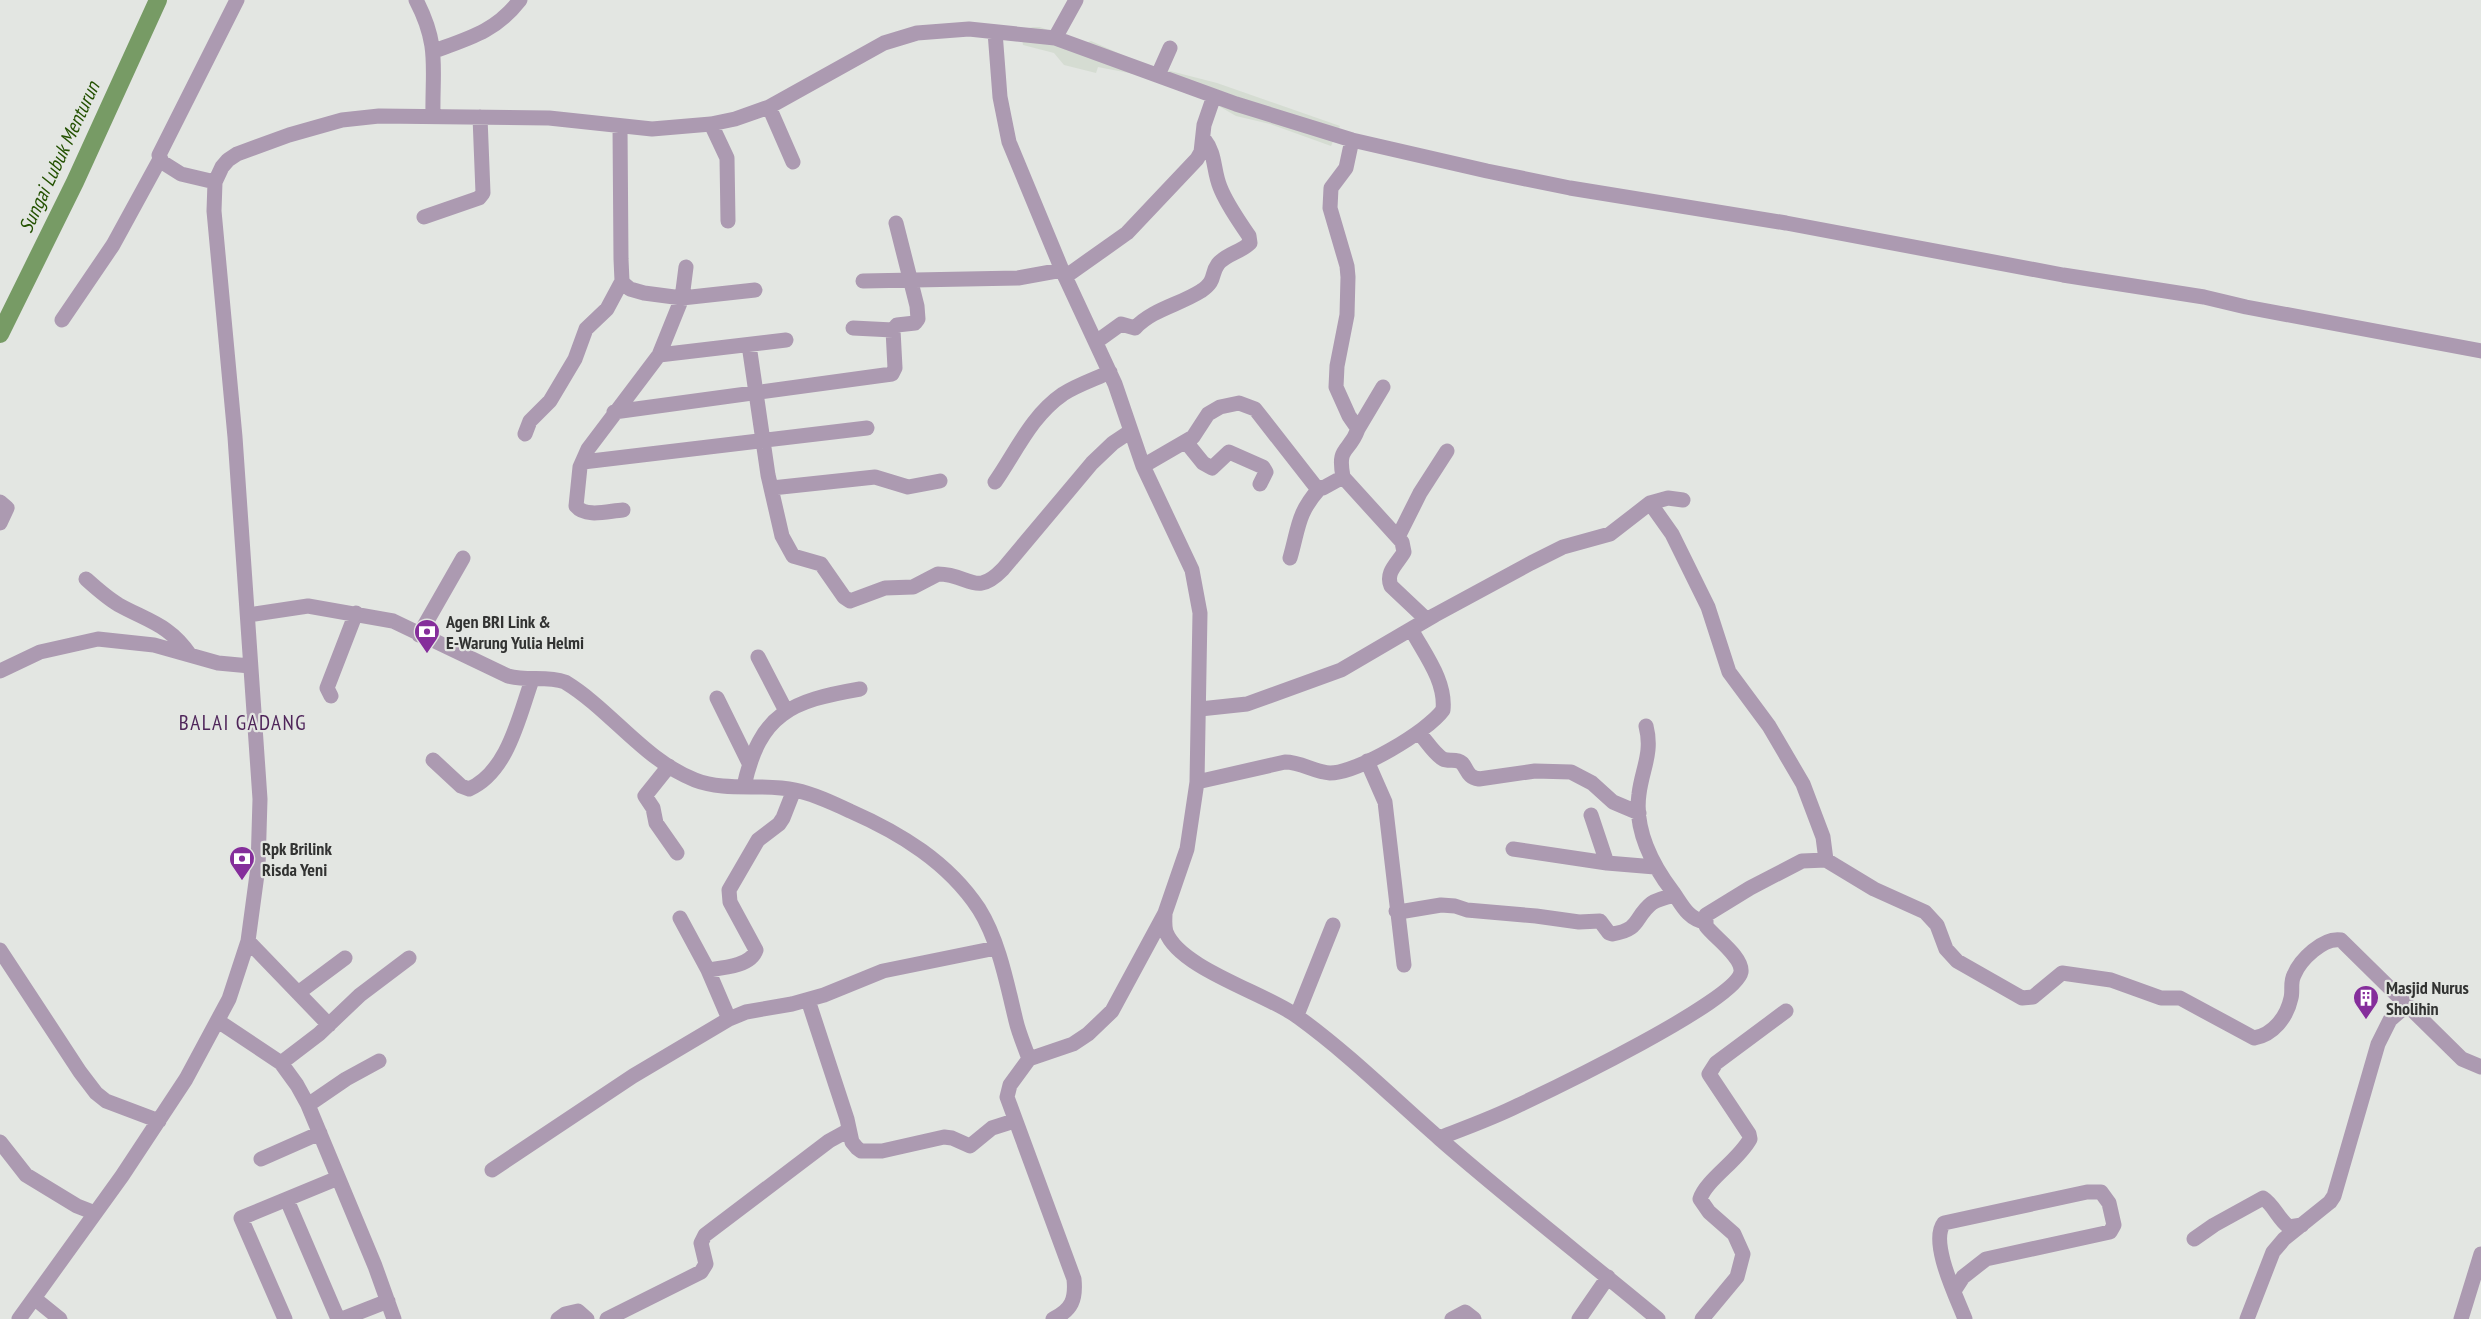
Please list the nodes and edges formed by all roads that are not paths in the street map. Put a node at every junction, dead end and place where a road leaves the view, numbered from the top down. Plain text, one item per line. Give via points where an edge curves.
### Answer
1 (237, 0) edge
2 (416, 0) edge
3 (520, 0) edge
4 (1076, 0) edge
5 (995, 32) junction
6 (1055, 38) junction
7 (1170, 48) dead end
8 (434, 51) junction
9 (1158, 75) junction
10 (1214, 96) junction
11 (769, 107) junction
12 (433, 116) junction
13 (480, 117) junction
14 (711, 124) junction
15 (620, 126) junction
16 (1204, 139) junction
17 (1352, 140) junction
18 (160, 159) junction
19 (793, 162) dead end
20 (215, 182) junction
21 (424, 217) dead end
22 (728, 221) dead end
23 (896, 223) dead end
24 (686, 267) dead end
25 (1063, 274) junction
26 (910, 280) junction
27 (622, 281) junction
28 (863, 281) dead end
29 (755, 290) dead end
30 (682, 298) junction
31 (62, 320) dead end
32 (853, 328) dead end
33 (893, 330) junction
34 (786, 340) dead end
35 (1096, 342) junction
36 (749, 345) junction
37 (2481, 351) edge
38 (659, 355) junction
39 (1110, 372) junction
40 (1383, 387) dead end
41 (757, 394) junction
42 (614, 412) junction
43 (867, 428) dead end
44 (1358, 429) junction
45 (1131, 431) junction
46 (525, 434) dead end
47 (764, 439) junction
48 (1186, 442) junction
49 (1447, 451) dead end
50 (583, 462) junction
51 (1143, 465) junction
52 (1343, 477) junction
53 (940, 481) dead end
54 (995, 483) dead end
55 (1260, 484) dead end
56 (772, 489) junction
57 (1319, 489) junction
58 (1683, 500) dead end
59 (0, 502) edge
60 (1650, 503) junction
61 (623, 510) dead end
62 (0, 523) edge
63 (1398, 537) junction
64 (464, 558) dead end
65 (1290, 558) dead end
66 (86, 579) dead end
67 (356, 613) junction
68 (248, 615) junction
69 (1426, 620) junction
70 (1411, 629) junction
71 (419, 635) junction
72 (190, 655) junction
73 (758, 657) dead end
74 (250, 666) junction
75 (0, 672) edge
76 (532, 680) junction
77 (860, 689) dead end
78 (331, 696) dead end
79 (717, 698) dead end
80 (1200, 709) junction
81 (786, 711) junction
82 (1646, 726) dead end
83 (1419, 733) junction
84 (432, 760) dead end
85 (1367, 761) junction
86 (749, 763) junction
87 (669, 766) junction
88 (1197, 782) junction
89 (744, 786) junction
90 (794, 790) junction
91 (1639, 813) junction
92 (1591, 815) dead end
93 (1513, 849) dead end
94 (677, 853) dead end
95 (1826, 860) junction
96 (1606, 863) junction
97 (1655, 867) junction
98 (1675, 895) junction
99 (1396, 910) junction
100 (1166, 914) junction
101 (680, 918) dead end
102 (1705, 922) junction
103 (1333, 925) dead end
104 (248, 941) junction
105 (996, 948) junction
106 (0, 950) edge
107 (345, 958) dead end
108 (409, 958) dead end
109 (1404, 965) dead end
110 (708, 970) junction
111 (298, 993) junction
112 (808, 1000) junction
113 (2407, 1005) junction
114 (1786, 1011) dead end
115 (1297, 1015) junction
116 (729, 1019) junction
117 (218, 1021) junction
118 (329, 1025) junction
119 (1029, 1059) junction
120 (380, 1061) dead end
121 (281, 1063) junction
122 (2481, 1067) edge
123 (308, 1106) junction
124 (159, 1121) junction
125 (1014, 1121) junction
126 (849, 1130) junction
127 (320, 1133) junction
128 (1439, 1138) junction
129 (0, 1142) edge
130 (261, 1159) dead end
131 (492, 1170) dead end
132 (338, 1178) junction
133 (287, 1200) junction
134 (95, 1214) junction
135 (2302, 1225) junction
136 (2194, 1239) dead end
137 (2481, 1254) edge
138 (1608, 1277) junction
139 (1954, 1291) junction
140 (34, 1298) junction
141 (388, 1301) junction
142 (19, 1319) edge
143 (60, 1319) edge
144 (285, 1319) edge
145 (340, 1319) edge
146 (394, 1319) edge
147 (558, 1319) edge
148 (587, 1319) edge
149 (607, 1319) edge
150 (1053, 1319) edge
151 (1452, 1319) edge
152 (1474, 1319) edge
153 (1579, 1319) edge
154 (1658, 1319) edge
155 (1702, 1319) edge
156 (1965, 1319) edge
157 (2247, 1319) edge
158 (2461, 1319) edge

1 - 18 street via 160,150
2 - 8 street
3 - 8 street via 490,29
4 - 6 street
5 - 6 street
5 - 11 street via 969,29 917,33 884,43
5 - 25 street via 1000,97 1009,142
6 - 9 street
7 - 9 street
8 - 12 street
9 - 10 street
10 - 16 street via 1204,125
10 - 17 street
11 - 14 street
11 - 19 street
12 - 13 street
12 - 20 street via 342,120 289,135 237,154 222,166
13 - 15 street via 549,118
13 - 21 street via 483,193 479,198
14 - 15 street via 652,129
14 - 22 street via 727,158
15 - 27 street
16 - 25 street via 1197,159 1127,233
16 - 35 street via 1214,155 1221,190 1250,243 1219,264 1214,279 1201,291 1152,314 1134,328 1122,324
17 - 37 street via 1560,186 2204,297
17 - 44 street via 1346,168 1331,188 1330,208 1348,277 1347,315 1336,387
18 - 20 street via 181,174
18 - 31 street via 113,245
20 - 68 street via 214,211
23 - 26 street
24 - 30 street
25 - 26 street
25 - 35 street
26 - 28 street
26 - 33 street via 917,322 897,325
27 - 30 street via 630,289
27 - 46 street via 607,309 586,329 575,359 550,401 530,421
29 - 30 street
30 - 38 street
32 - 33 street
33 - 41 street via 895,371 890,375
34 - 36 street
35 - 39 street
36 - 38 street
36 - 41 street
38 - 42 street
39 - 45 street
39 - 54 street via 1066,392 1042,411
40 - 44 street
41 - 42 street
41 - 47 street
42 - 50 street
43 - 47 street
44 - 52 street via 1341,456
45 - 51 street
45 - 56 street via 1101,454 1003,569 982,584 938,574 914,587 885,588 850,601 821,564 797,559 790,552 782,536
47 - 50 street
47 - 56 street
48 - 51 street
48 - 55 street via 1212,468 1229,453 1263,467 1266,472
48 - 57 street via 1208,414 1230,404 1248,405
49 - 63 street
50 - 61 street via 578,509 585,513
51 - 80 street via 1178,536 1198,594
52 - 57 street
52 - 63 street
53 - 56 street via 908,487 875,477
57 - 65 street via 1304,506
58 - 60 street via 1668,498
59 - 62 street via 7,508
60 - 69 street via 1610,534 1563,547
60 - 95 street via 1672,534 1703,596 1730,672 1769,726 1803,784 1823,837
63 - 69 street via 1404,552 1389,581
64 - 71 street
66 - 72 street via 116,604 164,627 180,639
67 - 68 street via 308,606
67 - 71 street via 393,621
67 - 78 street via 327,688
68 - 74 street
69 - 70 street
70 - 80 street via 1341,670 1247,704
70 - 83 street via 1444,697 1443,710
71 - 76 street via 508,676
72 - 74 street
72 - 75 street via 154,645 98,639 40,652
73 - 81 street
74 - 104 street via 260,799 258,867
76 - 84 street via 505,752 476,786 461,786
76 - 87 street via 558,679 575,688
77 - 81 street via 812,698
79 - 86 street
80 - 88 street
81 - 86 street via 762,736
82 - 91 street via 1648,762 1639,794
83 - 85 street
83 - 91 street via 1437,755 1457,760 1473,778 1545,770 1572,772 1613,802
85 - 88 street via 1352,769 1327,773 1285,762
85 - 99 street via 1385,802
86 - 89 street
87 - 89 street via 702,782
87 - 94 street via 645,796 656,823
88 - 100 street via 1187,849
89 - 90 street
90 - 105 street via 861,816 922,850 979,909
90 - 110 street via 783,818 758,840 729,890 730,902 756,953 750,959
91 - 97 street
92 - 96 street
93 - 96 street
95 - 102 street via 1802,861 1710,912
95 - 113 street via 1874,889 1926,912 1957,962 2022,998 2033,997 2066,972 2111,980 2161,999 2180,998 2254,1038 2264,1036 2279,1023 2291,999 2292,978 2309,954 2336,939 2349,945
96 - 97 street
97 - 98 street
98 - 99 street via 1655,901 1632,927 1612,934 1600,921 1579,922 1441,905
98 - 102 street via 1694,919
99 - 109 street
100 - 115 street via 1166,932 1183,954
100 - 119 street via 1112,1011 1073,1044
101 - 110 street
102 - 128 street via 1737,958 1741,968 1737,982 1710,1004 1517,1106
103 - 115 street
104 - 111 street
104 - 117 street
105 - 112 street via 884,972
105 - 119 street
106 - 124 street via 96,1093 106,1101
107 - 111 street
108 - 118 street via 360,995
110 - 116 street
111 - 118 street
112 - 116 street
112 - 126 street
113 - 122 street via 2462,1059
113 - 135 street via 2390,1020 2378,1044 2334,1196
114 - 155 street via 1716,1063 1709,1074 1750,1139 1700,1199 1734,1234 1743,1254 1737,1277
115 - 128 street
116 - 131 street via 633,1076
117 - 121 street
117 - 124 street
118 - 121 street
119 - 125 street via 1006,1097
120 - 123 street
121 - 123 street
123 - 127 street
124 - 134 street
125 - 126 street via 992,1128 969,1146 944,1137 882,1151 861,1151 852,1142
125 - 150 street via 1074,1279 1071,1306
126 - 149 street via 705,1234 701,1243 706,1264 701,1272
127 - 130 street
127 - 132 street
128 - 138 street
129 - 134 street via 26,1175
132 - 133 street
132 - 141 street
133 - 144 street via 241,1218
133 - 145 street
134 - 140 street
135 - 136 street via 2289,1227 2263,1198
135 - 157 street via 2273,1252
137 - 158 street
138 - 153 street
138 - 154 street
139 - 139 street via 1963,1277 1986,1259 2110,1232 2114,1225 2109,1203 2101,1192 2087,1192 1947,1221 1941,1227 1941,1253
139 - 156 street
140 - 142 street
140 - 143 street
141 - 145 street
141 - 146 street
147 - 148 street via 578,1311
151 - 152 street via 1465,1312

